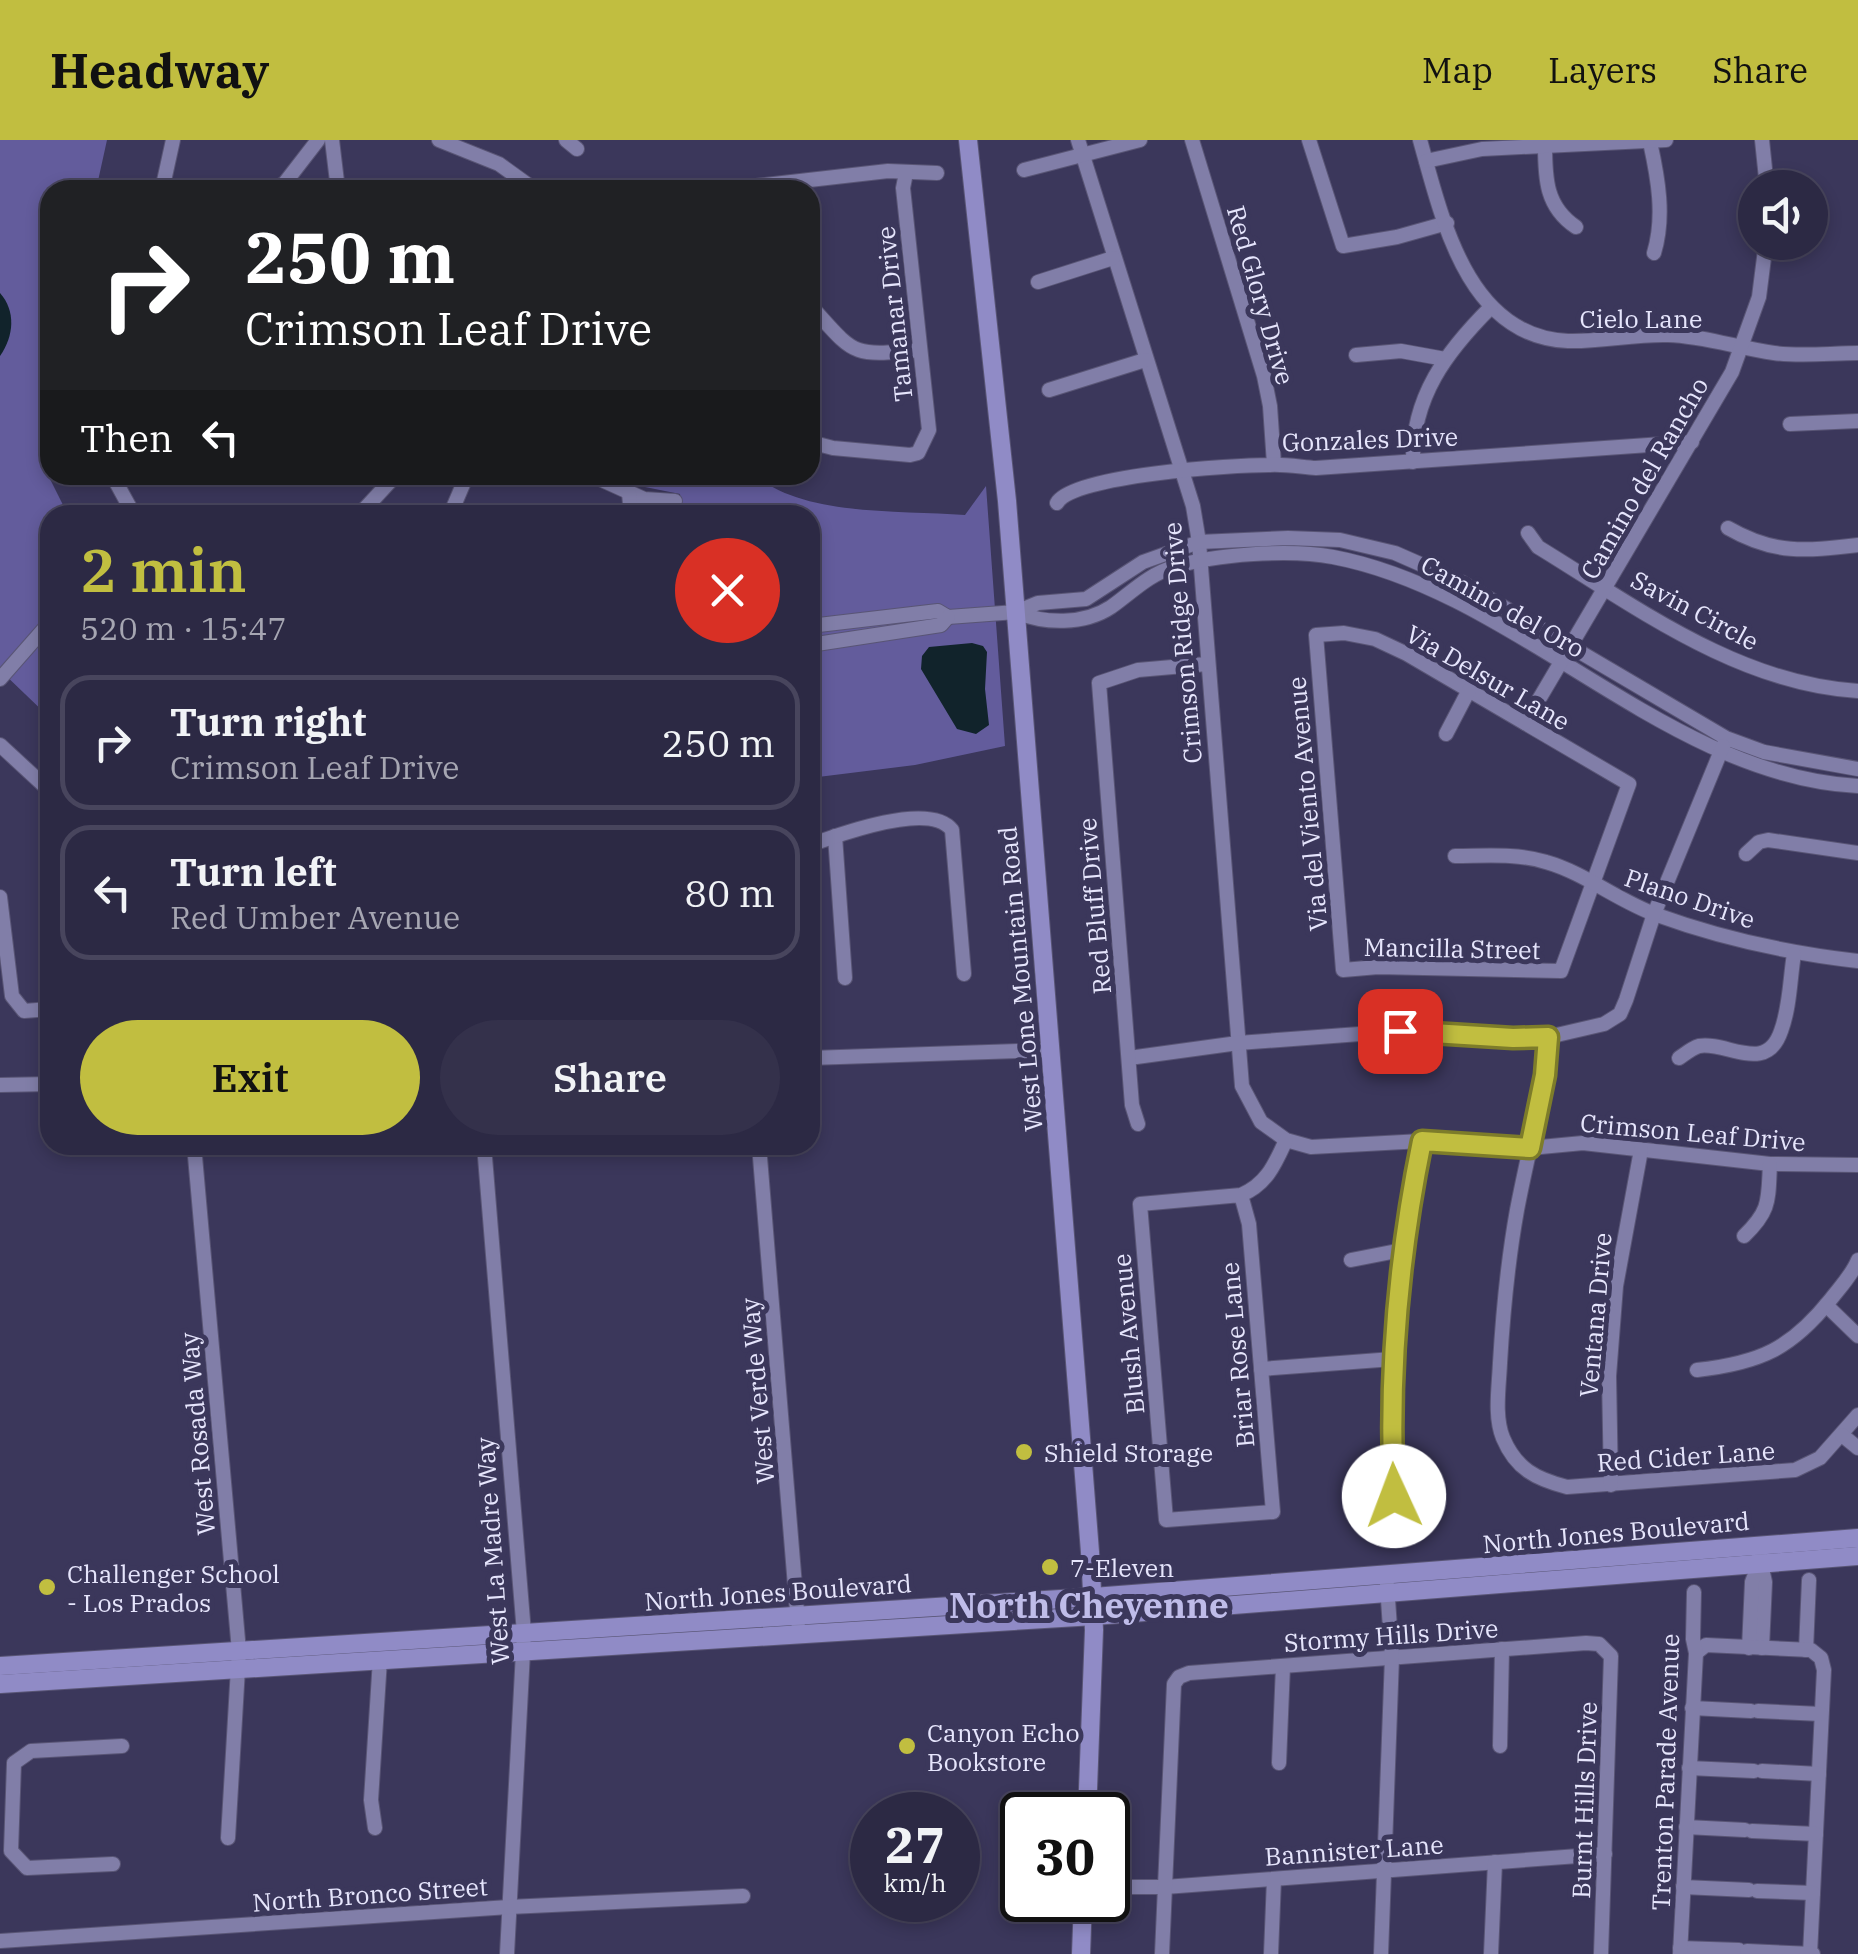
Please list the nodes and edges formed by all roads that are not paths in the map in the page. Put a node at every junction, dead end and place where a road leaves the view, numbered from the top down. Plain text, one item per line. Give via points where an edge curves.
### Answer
1 (173, 140) edge
2 (318, 140) edge
3 (332, 140) edge
4 (439, 140) edge
5 (968, 140) edge
6 (1078, 140) edge
7 (1140, 140) edge
8 (1192, 140) edge
9 (1309, 140) edge
10 (1420, 140) edge
11 (1666, 140) edge
12 (1762, 140) edge
13 (1650, 142) edge
14 (1545, 145) junction
15 (1082, 156) junction
16 (1426, 161) junction
17 (1024, 170) dead end
18 (1766, 170) edge
19 (906, 173) junction
20 (937, 174) dead end
21 (164, 180) edge
22 (287, 180) edge
23 (337, 180) edge
24 (521, 180) edge
25 (819, 180) edge
26 (1447, 223) junction
27 (1576, 227) dead end
28 (1654, 253) dead end
29 (1114, 258) junction
30 (1764, 260) edge
31 (1038, 282) dead end
32 (1491, 307) junction
33 (820, 316) edge
34 (1743, 347) junction
35 (920, 350) junction
36 (1858, 353) edge
37 (1356, 355) dead end
38 (1145, 360) junction
39 (1445, 360) junction
40 (1050, 390) dead end
41 (1858, 421) edge
42 (1790, 424) dead end
43 (1692, 442) junction
44 (820, 445) edge
45 (1413, 462) junction
46 (1274, 464) junction
47 (1180, 470) junction
48 (389, 485) edge
49 (612, 485) edge
50 (629, 493) junction
51 (675, 500) dead end
52 (1057, 503) dead end
53 (369, 505) edge
54 (630, 505) edge
55 (1728, 528) dead end
56 (1528, 533) dead end
57 (1199, 542) junction
58 (1858, 545) edge
59 (1200, 561) junction
60 (1606, 588) junction
61 (1016, 612) junction
62 (948, 617) junction
63 (820, 625) edge
64 (40, 634) edge
65 (1316, 635) joint
66 (820, 643) edge
67 (1570, 648) junction
68 (1561, 663) junction
69 (1207, 664) junction
70 (0, 680) edge
71 (1470, 690) junction
72 (1858, 691) edge
73 (1525, 723) junction
74 (1446, 734) dead end
75 (0, 745) edge
76 (1723, 745) junction
77 (1858, 769) edge
78 (40, 782) edge
79 (1858, 786) edge
80 (835, 836) junction
81 (820, 841) edge
82 (1858, 853) edge
83 (1746, 854) dead end
84 (1455, 856) dead end
85 (1592, 884) junction
86 (0, 896) edge
87 (1654, 914) junction
88 (1794, 954) junction
89 (1858, 960) edge
90 (1343, 970) joint
91 (964, 974) dead end
92 (845, 978) dead end
93 (40, 1009) edge
94 (1548, 1037) junction
95 (1238, 1043) junction
96 (1051, 1050) junction
97 (820, 1058) edge
98 (1129, 1058) junction
99 (1679, 1058) dead end
100 (40, 1084) edge
101 (0, 1085) edge
102 (1138, 1124) dead end
103 (1286, 1140) junction
104 (1422, 1141) junction
105 (1530, 1148) junction
106 (1640, 1150) junction
107 (195, 1155) edge
108 (485, 1155) edge
109 (761, 1155) edge
110 (1770, 1164) junction
111 (1858, 1165) edge
112 (1241, 1195) junction
113 (1744, 1236) dead end
114 (1402, 1250) junction
115 (1351, 1260) dead end
116 (1858, 1260) edge
117 (1826, 1305) junction
118 (1858, 1336) edge
119 (1393, 1359) junction
120 (1261, 1369) junction
121 (1697, 1370) dead end
122 (1858, 1415) edge
123 (1842, 1435) junction
124 (1858, 1448) edge
125 (1611, 1485) junction
126 (1272, 1512) joint
127 (1392, 1516) dead end
128 (1858, 1538) edge
129 (1759, 1555) junction
130 (1858, 1556) edge
131 (1809, 1580) dead end
132 (1387, 1584) junction
133 (1694, 1592) dead end
134 (1093, 1606) junction
135 (798, 1625) junction
136 (524, 1642) junction
137 (1756, 1648) junction
138 (1502, 1649) junction
139 (1606, 1649) joint
140 (1806, 1650) junction
141 (1696, 1652) junction
142 (1392, 1658) junction
143 (239, 1660) junction
144 (380, 1660) junction
145 (0, 1666) edge
146 (1283, 1666) junction
147 (0, 1684) edge
148 (1692, 1708) junction
149 (1822, 1714) junction
150 (122, 1746) dead end
151 (1500, 1746) dead end
152 (1280, 1764) dead end
153 (1689, 1768) junction
154 (1818, 1774) junction
155 (1088, 1792) edge
156 (6, 1819) edge
157 (375, 1828) dead end
158 (1686, 1828) junction
159 (1816, 1834) junction
160 (228, 1838) dead end
161 (1604, 1854) junction
162 (1494, 1862) junction
163 (113, 1864) dead end
164 (1384, 1871) junction
165 (1274, 1879) junction
166 (1130, 1887) edge
167 (1164, 1887) junction
168 (1683, 1888) junction
169 (1813, 1894) junction
170 (743, 1896) dead end
171 (510, 1907) junction
172 (1082, 1922) edge
173 (0, 1941) edge
174 (1680, 1951) edge
175 (507, 1954) edge
176 (1081, 1954) edge
177 (1162, 1954) edge
178 (1272, 1954) edge
179 (1381, 1954) edge
180 (1491, 1954) edge
181 (1601, 1954) edge
182 (1811, 1954) edge

1 - 21 street
2 - 22 street
3 - 23 street
4 - 24 street
5 - 61 main road, West Lone Mountain Road
6 - 15 street, Crimson Ridge Drive
7 - 15 street
8 - 46 street, Red Glory Drive via 1264,376
9 - 26 street via 1342,246
10 - 16 street
11 - 13 street
12 - 18 street
13 - 14 street
13 - 28 street via 1659,198
14 - 16 street
14 - 27 street via 1558,215
15 - 17 street
15 - 29 street, Crimson Ridge Drive
16 - 26 street
19 - 20 street
19 - 25 street
19 - 35 street, Tamanar Drive
26 - 32 street via 1472,285
29 - 31 street
29 - 38 street, Crimson Ridge Drive
30 - 34 street, Camino del Rancho
32 - 34 street, Cielo Lane via 1540,336 1670,335
32 - 39 street
33 - 35 street via 855,350
34 - 36 street, Cielo Lane via 1776,354
34 - 43 street, Camino del Rancho
35 - 44 street, Tamanar Drive via 929,430 922,448 910,455
37 - 39 street via 1400,351
38 - 40 street
38 - 47 street, Crimson Ridge Drive
39 - 45 street via 1416,419
41 - 42 street
43 - 45 street, Gonzales Drive
43 - 60 street, Camino del Rancho
45 - 46 street, Gonzales Drive
46 - 47 street, Gonzales Drive
47 - 52 street, Gonzales Drive via 1088,484
47 - 57 street, Crimson Ridge Drive
48 - 53 street
49 - 50 street
50 - 51 street
50 - 54 street
55 - 58 street via 1766,547 1798,552
56 - 60 street, Savin Circle
57 - 59 street, Crimson Ridge Drive
57 - 61 street, Camino del Oro via 1143,562 1086,599 1038,602
57 - 67 street, Camino del Oro via 1340,540 1394,553 1461,582
59 - 61 street, Camino del Oro via 1170,567 1108,609 1077,619 1040,622
59 - 68 street, Camino del Oro via 1329,556 1383,570 1450,598
59 - 69 street, Crimson Ridge Drive
60 - 67 street, Camino del Rancho
60 - 72 street, Savin Circle via 1734,660
61 - 62 street
61 - 96 main road, West Lone Mountain Road
62 - 63 street via 938,612
62 - 66 street via 941,625
64 - 70 street
65 - 71 street, Via Delsur Lane via 1375,639
65 - 90 street, Via del Viento Avenue
67 - 68 street, Camino del Rancho
67 - 76 street, Camino del Oro
68 - 73 street, Camino del Rancho
68 - 76 street, Camino del Oro
69 - 95 street, Crimson Ridge Drive
69 - 98 street, Red Bluff Drive via 1138,670 1099,683
71 - 73 street, Via Delsur Lane
71 - 74 street
73 - 85 street, Via Delsur Lane via 1628,784
75 - 78 street
76 - 77 street, Camino del Oro
76 - 79 street, Camino del Oro via 1796,778
76 - 87 street
80 - 81 street
80 - 91 street via 923,817 946,822 952,830
80 - 92 street
82 - 83 street via 1768,840
84 - 85 street, Plano Drive via 1522,857
85 - 87 street, Plano Drive
85 - 90 street, Mancilla Street via 1560,972
86 - 93 street via 12,996 24,1010
87 - 88 street, Plano Drive
87 - 94 street via 1620,1014
88 - 89 street, Plano Drive
88 - 99 street via 1783,1028 1769,1049 1744,1054 1703,1046
94 - 95 street via 1400,1031
94 - 105 street
95 - 98 street
95 - 103 street, Crimson Ridge Drive via 1242,1086 1254,1114
96 - 97 street
96 - 134 main road, West Lone Mountain Road
98 - 102 street, Red Bluff Drive
100 - 101 street
103 - 104 street, Crimson Leaf Drive via 1311,1146
103 - 112 street via 1269,1175
104 - 105 street, Crimson Leaf Drive
104 - 114 street
105 - 106 street, Crimson Leaf Drive via 1583,1143
105 - 125 street, Red Cider Lane via 1507,1276 1501,1434 1513,1458 1540,1480 1566,1487
106 - 110 street, Crimson Leaf Drive
106 - 125 street, Ventana Drive via 1616,1286
107 - 143 street, West Rosada Way
108 - 136 street, West La Madre Way
109 - 135 street, West Verde Way
110 - 111 street, Crimson Leaf Drive
110 - 113 street via 1763,1218
112 - 120 street, Briar Rose Lane
112 - 126 street, Blush Avenue via 1140,1204 1166,1520
114 - 115 street
114 - 119 street
116 - 117 street
117 - 118 street
117 - 121 street via 1798,1336 1755,1361
119 - 120 street
119 - 127 street
120 - 126 street, Briar Rose Lane
122 - 123 street, Red Cider Lane
123 - 124 street
123 - 125 street, Red Cider Lane via 1820,1458 1795,1470
128 - 129 main road, North Jones Boulevard
129 - 130 main road, North Jones Boulevard
129 - 132 main road, North Jones Boulevard
129 - 137 street via 1752,1582
131 - 140 street
132 - 134 main road, North Jones Boulevard
132 - 142 street
133 - 141 street, Trenton Parade Avenue
134 - 135 main road, North Jones Boulevard
134 - 155 main road, West Lone Mountain Road
135 - 136 main road, North Jones Boulevard
136 - 143 main road, North Jones Boulevard
136 - 144 main road, North Jones Boulevard
136 - 171 street, West La Madre Way
137 - 140 street
137 - 141 street via 1706,1645
138 - 139 street, Stormy Hills Drive via 1586,1643
138 - 142 street, Stormy Hills Drive
138 - 151 street
139 - 161 street, Burnt Hills Drive via 1611,1656
140 - 149 street via 1821,1658
141 - 148 street, Trenton Parade Avenue
142 - 146 street, Stormy Hills Drive
142 - 164 street
143 - 144 main road, North Jones Boulevard
143 - 145 main road, North Jones Boulevard
143 - 147 main road, North Jones Boulevard
143 - 160 street, West Rosada Way
144 - 157 street
146 - 152 street
146 - 167 street, Stormy Hills Drive via 1189,1673 1174,1684
148 - 149 street
148 - 153 street, Trenton Parade Avenue
149 - 154 street
150 - 156 street via 31,1751 14,1764
153 - 154 street
153 - 158 street, Trenton Parade Avenue
154 - 159 street
156 - 163 street via 10,1852 27,1868
158 - 159 street
158 - 168 street, Trenton Parade Avenue
159 - 169 street
161 - 162 street, Bannister Lane
161 - 181 street, Burnt Hills Drive
162 - 164 street, Bannister Lane
162 - 180 street
164 - 165 street, Bannister Lane
164 - 179 street
165 - 167 street, Bannister Lane
165 - 178 street
166 - 167 street, Bannister Lane
167 - 177 street
168 - 169 street
168 - 174 street, Trenton Parade Avenue
169 - 182 street
170 - 171 street, North Bronco Street
171 - 173 street, North Bronco Street
171 - 175 street, West La Madre Way
172 - 176 main road
174 - 182 street

